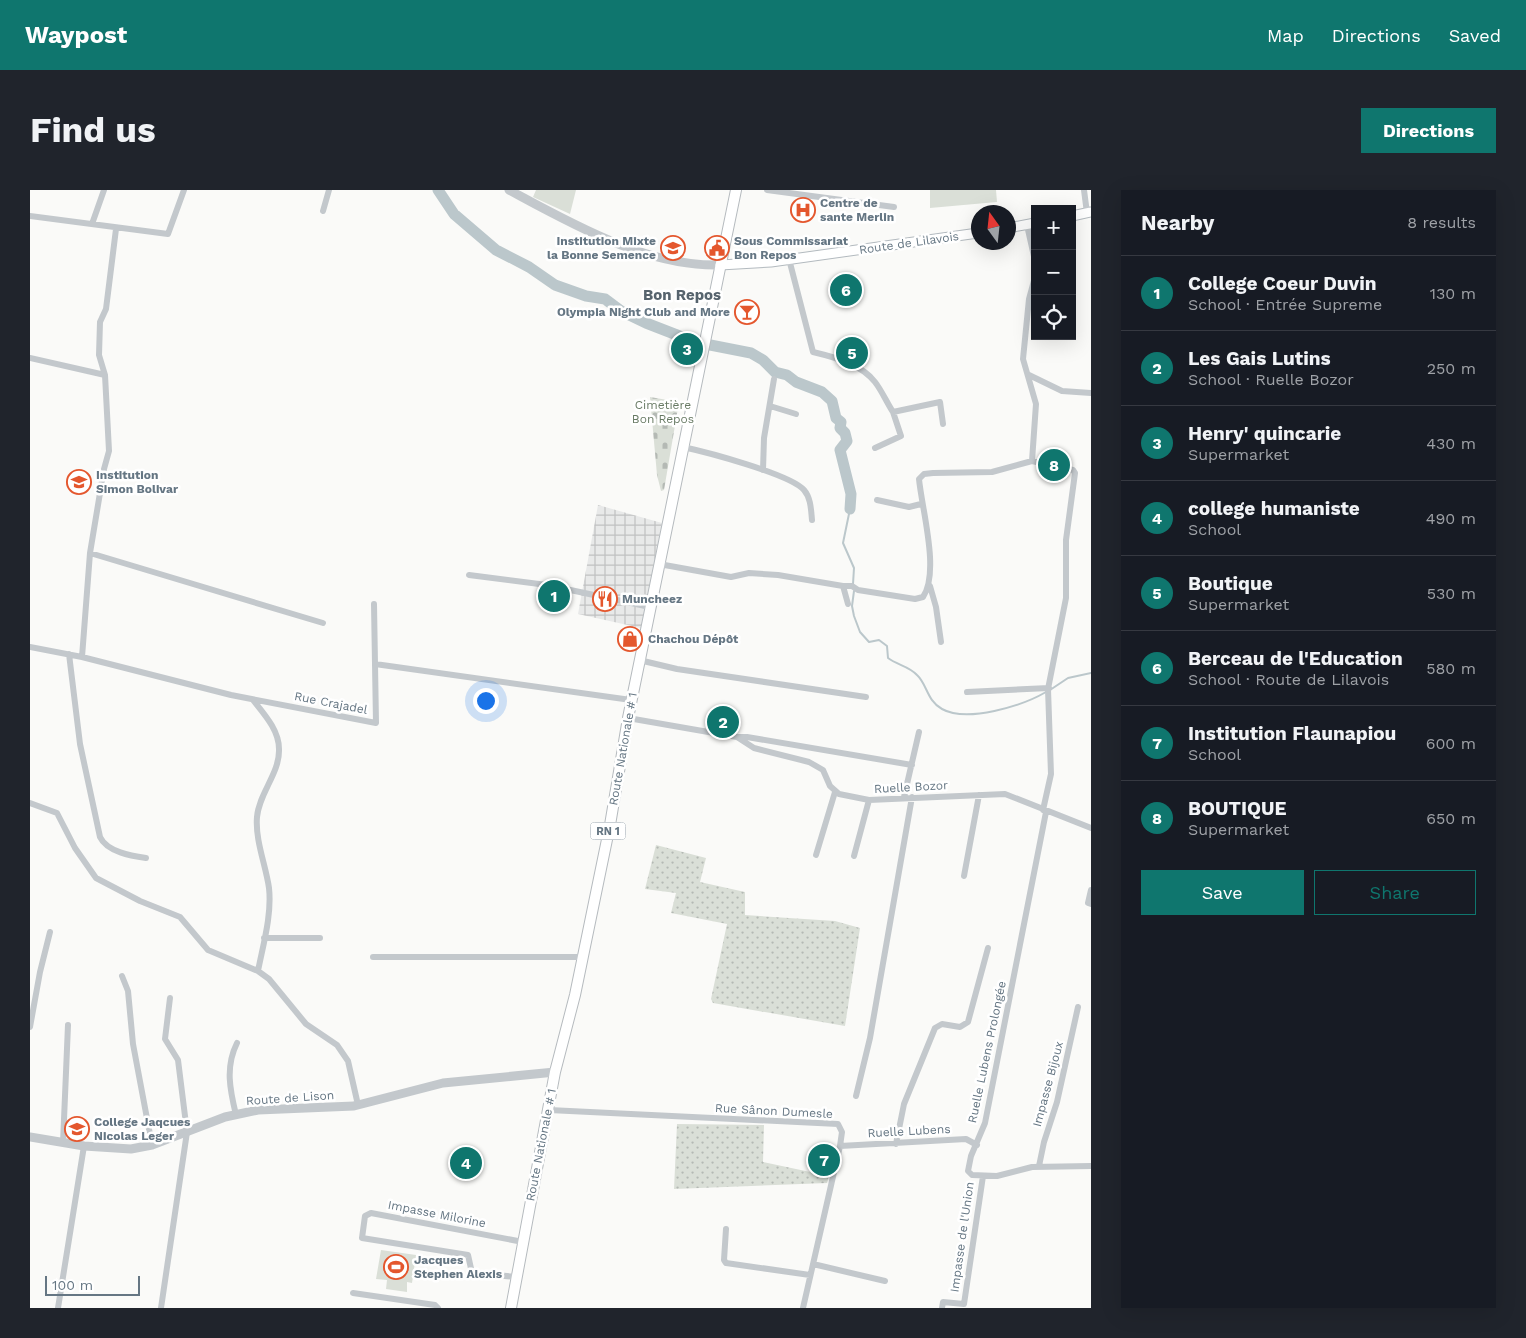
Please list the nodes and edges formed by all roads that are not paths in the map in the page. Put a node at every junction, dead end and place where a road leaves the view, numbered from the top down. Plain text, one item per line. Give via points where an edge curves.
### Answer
1 (104, 190) edge
2 (184, 190) edge
3 (329, 190) edge
4 (509, 190) edge
5 (736, 190) edge
6 (766, 190) edge
7 (1084, 190) edge
8 (894, 206) dead end
9 (323, 211) dead end
10 (1089, 213) edge
11 (1076, 215) edge
12 (30, 216) edge
13 (92, 224) junction
14 (1031, 224) edge
15 (1016, 227) edge
16 (116, 228) junction
17 (971, 234) edge
18 (789, 259) junction
19 (720, 265) junction
20 (1031, 295) edge
21 (30, 358) edge
22 (105, 375) junction
23 (1028, 375) junction
24 (774, 379) dead end
25 (1091, 393) edge
26 (770, 406) junction
27 (893, 412) junction
28 (796, 414) dead end
29 (943, 424) dead end
30 (683, 447) junction
31 (875, 448) dead end
32 (1032, 461) junction
33 (763, 470) junction
34 (877, 500) dead end
35 (921, 504) junction
36 (812, 520) dead end
37 (90, 552) junction
38 (659, 564) junction
39 (470, 575) dead end
40 (844, 586) junction
41 (930, 586) junction
42 (923, 597) junction
43 (934, 601) junction
44 (374, 604) dead end
45 (848, 604) dead end
46 (650, 607) junction
47 (323, 622) dead end
48 (941, 642) dead end
49 (30, 646) edge
50 (69, 654) junction
51 (82, 657) junction
52 (640, 660) junction
53 (375, 664) junction
54 (1048, 688) junction
55 (967, 692) dead end
56 (866, 697) dead end
57 (253, 700) junction
58 (631, 700) junction
59 (628, 718) junction
60 (919, 732) dead end
61 (737, 738) junction
62 (912, 765) junction
63 (835, 792) junction
64 (979, 795) junction
65 (904, 797) junction
66 (912, 797) junction
67 (869, 800) junction
68 (30, 802) edge
69 (1044, 811) junction
70 (1091, 828) edge
71 (816, 855) dead end
72 (854, 856) dead end
73 (146, 858) dead end
74 (964, 876) dead end
75 (1091, 890) edge
76 (1090, 903) edge
77 (50, 932) dead end
78 (264, 938) junction
79 (320, 938) dead end
80 (988, 948) dead end
81 (374, 957) dead end
82 (583, 957) junction
83 (258, 971) junction
84 (122, 976) dead end
85 (170, 998) dead end
86 (1078, 1007) dead end
87 (68, 1025) dead end
88 (30, 1027) edge
89 (237, 1043) dead end
90 (555, 1072) junction
91 (856, 1096) dead end
92 (358, 1105) junction
93 (549, 1110) junction
94 (236, 1115) junction
95 (187, 1132) junction
96 (30, 1137) edge
97 (63, 1142) junction
98 (896, 1144) junction
99 (152, 1145) junction
100 (977, 1145) junction
101 (84, 1146) junction
102 (840, 1146) junction
103 (1039, 1166) junction
104 (1091, 1166) edge
105 (982, 1176) junction
106 (726, 1228) dead end
107 (523, 1242) junction
108 (813, 1264) junction
109 (810, 1275) junction
110 (517, 1277) junction
111 (885, 1281) dead end
112 (353, 1293) dead end
113 (58, 1308) edge
114 (161, 1308) edge
115 (438, 1308) edge
116 (511, 1308) edge
117 (803, 1308) edge
118 (942, 1308) edge

1 - 13 street
2 - 16 street via 168,234
3 - 9 street
4 - 19 street via 610,242 697,265
5 - 19 main road, Route Nationale # 1 / RN 1
6 - 8 street
7 - 10 street
10 - 11 main road
12 - 13 street
13 - 16 street
14 - 15 main road
16 - 22 street via 106,309 100,322 99,355
17 - 18 main road, Route de Lilavois
18 - 19 main road, Route de Lilavois
18 - 27 street via 813,352 860,370 874,381
19 - 30 main road, Route Nationale # 1 / RN 1
20 - 23 street via 1023,359
21 - 22 street
22 - 37 street via 109,451
23 - 25 street via 1062,391
23 - 32 street via 1036,404
24 - 26 street
26 - 28 street
26 - 33 street
27 - 29 street via 940,402
27 - 31 street via 901,436
30 - 33 street
30 - 38 main road, Route Nationale # 1 / RN 1
32 - 35 street via 992,472 924,474 919,478
32 - 54 street, Ruelle Lubens Prolongée via 1075,473 1066,540 1066,598
33 - 36 street via 804,490 811,505
34 - 35 street via 909,507
35 - 41 street via 932,569
37 - 47 street
37 - 51 street
38 - 40 street via 731,577 749,573 778,575
38 - 46 main road, Route Nationale # 1 / RN 1
39 - 46 street via 547,585
40 - 42 street via 915,599
40 - 45 street
41 - 42 street
41 - 43 street
42 - 43 street
43 - 48 street
44 - 53 street
46 - 52 main road, Route Nationale # 1 / RN 1
49 - 50 street, Rue Crajadel
50 - 51 street, Rue Crajadel
50 - 73 street via 80,744 100,837 104,843 126,854
51 - 57 street, Rue Crajadel
52 - 56 street via 677,669
52 - 58 main road, Route Nationale # 1 / RN 1
53 - 57 street, Rue Crajadel via 376,724
53 - 58 street
54 - 55 street
54 - 69 street, Ruelle Lubens Prolongée via 1051,774
57 - 78 street via 272,724 280,749 259,807 257,828 269,890
58 - 59 main road, Route Nationale # 1 / RN 1
59 - 61 street
59 - 82 main road, Route Nationale # 1 / RN 1
60 - 62 street
61 - 62 street via 747,737
61 - 63 street via 754,748 817,766 824,770
62 - 65 street
63 - 67 street, Ruelle Bozor
63 - 71 street
64 - 66 street, Ruelle Bozor
64 - 69 street, Ruelle Bozor via 1005,794
64 - 74 street
65 - 66 street, Ruelle Bozor
65 - 67 street, Ruelle Bozor
66 - 91 street via 870,1038
67 - 72 street
68 - 83 street via 57,813 96,878 180,917 208,950
69 - 70 street, Ruelle Bozor
69 - 100 street, Ruelle Lubens Prolongée via 990,1096
75 - 76 street
77 - 88 street
78 - 79 street
78 - 83 street
80 - 98 street via 968,1022 960,1027 942,1024 934,1028 904,1104
81 - 82 street
82 - 90 main road, Route Nationale # 1 / RN 1
83 - 92 street via 269,979 306,1024 346,1055
84 - 99 street via 128,991 133,1044
85 - 95 street via 165,1039 178,1060
86 - 103 street, Impasse Bijoux
87 - 97 street
89 - 94 street via 228,1070
90 - 92 street, Route de Lison via 443,1082
90 - 93 main road, Route Nationale # 1 / RN 1
92 - 94 street, Route de Lison via 258,1110
93 - 102 street, Rue Sânon Dumesle via 833,1123 841,1128
93 - 107 main road, Route Nationale # 1 / RN 1
94 - 95 street, Route de Lison
95 - 99 street, Route de Lison
95 - 114 street
96 - 97 street, Route de Lison
97 - 101 street, Route de Lison
98 - 100 street, Ruelle Lubens via 966,1139
98 - 102 street, Ruelle Lubens
99 - 101 street, Route de Lison via 112,1150
100 - 105 street, Ruelle Lubens Prolongée via 968,1171
101 - 113 street
102 - 108 street, Rue Sânon Dumesle
103 - 104 street
103 - 105 street via 997,1176
105 - 118 street, Impasse de l'Union via 964,1304 942,1302
106 - 109 street via 726,1263
107 - 110 main road, Route Nationale # 1 / RN 1
107 - 110 street, Impasse Milorine via 371,1213 365,1216 361,1233 362,1238 468,1255 472,1273
108 - 109 street, Rue Sânon Dumesle
108 - 111 street
109 - 117 street, Rue Sânon Dumesle
110 - 116 main road, Route Nationale # 1 / RN 1
112 - 115 street

